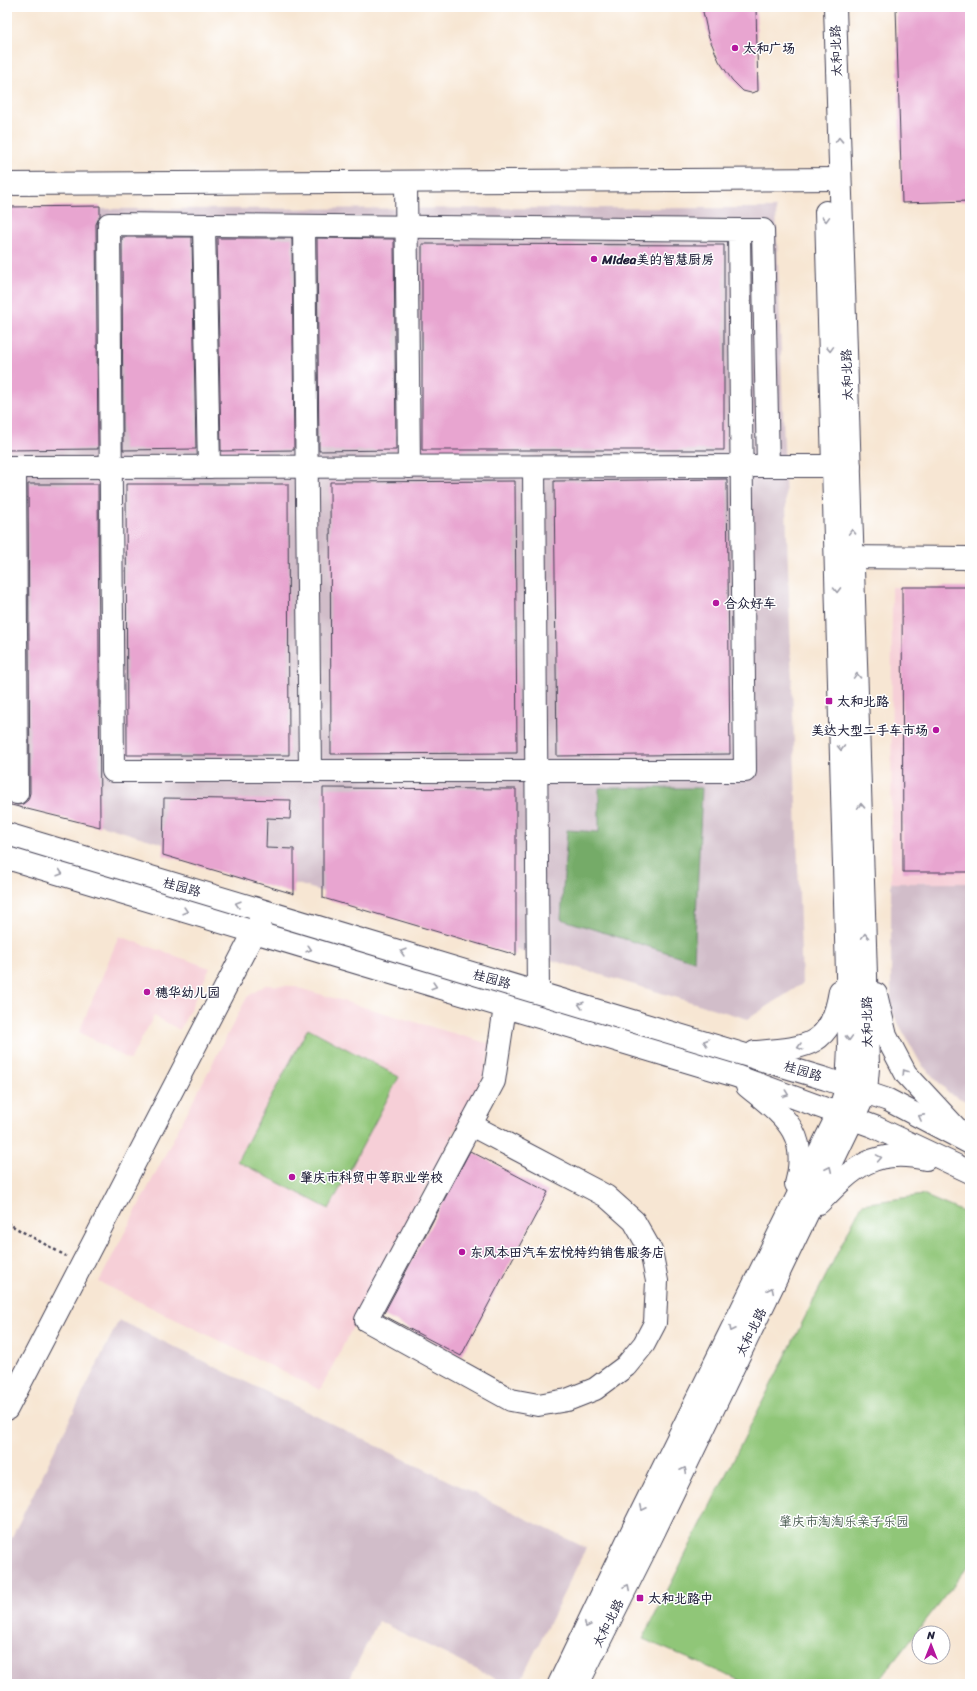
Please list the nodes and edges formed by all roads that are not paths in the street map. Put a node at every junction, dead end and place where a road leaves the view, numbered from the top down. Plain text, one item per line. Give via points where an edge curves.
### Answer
1 (820, 7) edge
2 (835, 7) edge
3 (833, 179) junction
4 (406, 182) junction
5 (7, 184) edge
6 (204, 225) junction
7 (304, 226) junction
8 (406, 226) junction
9 (739, 230) junction
10 (742, 466) junction
11 (768, 466) junction
12 (842, 466) junction
13 (11, 467) edge
14 (111, 467) junction
15 (209, 467) junction
16 (306, 467) junction
17 (409, 467) junction
18 (534, 467) junction
19 (844, 557) junction
20 (970, 558) edge
21 (310, 771) junction
22 (536, 771) junction
23 (17, 793) dead end
24 (7, 823) edge
25 (7, 834) edge
26 (42, 846) junction
27 (12, 861) edge
28 (264, 911) junction
29 (253, 932) junction
30 (846, 957) junction
31 (866, 975) junction
32 (538, 992) junction
33 (505, 1007) junction
34 (743, 1053) junction
35 (736, 1076) junction
36 (857, 1089) junction
37 (846, 1116) junction
38 (471, 1125) junction
39 (969, 1142) edge
40 (962, 1169) edge
41 (796, 1217) junction
42 (7, 1409) edge
43 (559, 1684) edge
44 (578, 1684) edge

1 - 3 main road, 太和北路
3 -> 2 main road, 太和北路
3 - 4 main road
3 - 12 main road, 太和北路
4 - 5 main road
4 - 8 main road
6 - 7 main road
6 - 14 main road via 109,224
6 - 15 main road
7 - 8 main road
7 - 16 main road
8 - 9 main road
8 - 17 main road
9 - 10 main road
9 - 11 main road via 763,230
10 - 11 main road
10 - 18 main road
10 - 22 main road via 745,771
11 - 12 main road
12 - 19 main road, 太和北路
13 - 14 main road
13 - 23 main road
14 - 15 main road
14 - 21 main road via 113,771
15 - 16 main road
16 - 17 main road
16 - 21 main road
17 - 18 main road
18 - 22 main road
19 - 20 main road
19 -> 30 main road, 太和北路
31 -> 19 main road, 太和北路
21 - 22 main road
22 - 32 main road
24 - 26 main road
25 - 26 main road, 桂园路
28 -> 26 main road, 桂园路
27 -> 29 main road
28 - 29 main road
32 -> 28 main road, 桂园路
29 -> 33 main road
29 - 42 main road
30 -> 34 main road via 837,1012 828,1029 818,1039 803,1047
30 -> 36 main road, 太和北路 via 849,1059
31 - 36 main road, 太和北路 via 868,1068
39 -> 31 main road via 906,1074 886,1036 876,991
34 -> 32 main road, 桂园路
33 - 35 main road
33 - 38 main road via 494,1081
34 - 36 main road, 桂园路
35 -> 37 main road
35 - 41 main road via 780,1114 796,1137 801,1151
36 - 37 main road, 太和北路
39 -> 36 main road, 桂园路 via 900,1105
37 - 40 main road
37 - 41 main road, 太和北路
38 - 38 main road via 366,1320 511,1400 538,1405 567,1400 596,1389 626,1366 644,1344 655,1323 656,1281 650,1251 634,1221 606,1196
41 -> 40 main road via 847,1174 872,1159 897,1155 912,1156
41 -> 43 main road, 太和北路
44 -> 41 main road, 太和北路 via 651,1538

